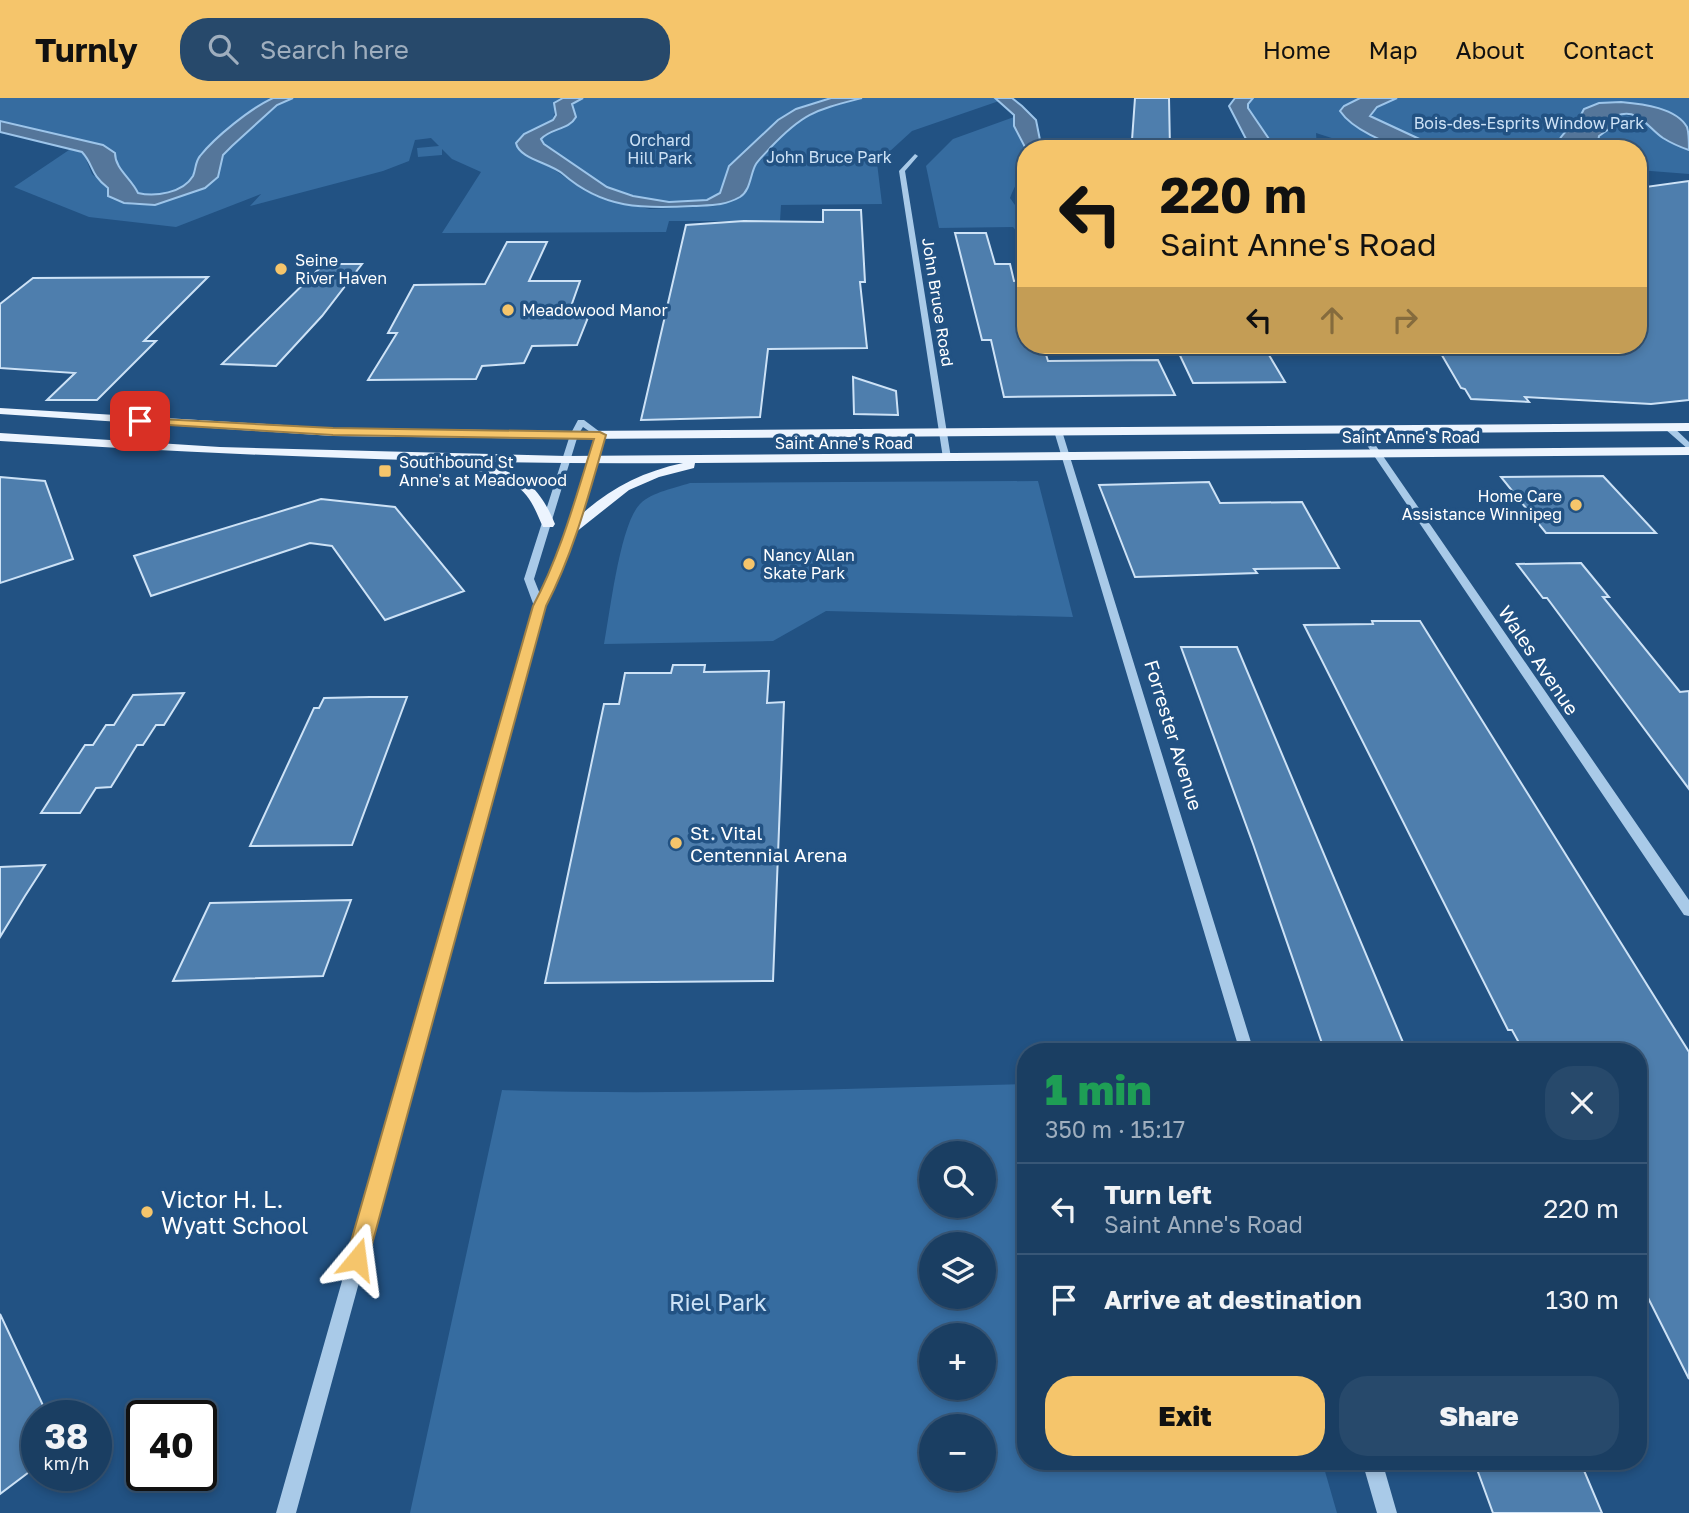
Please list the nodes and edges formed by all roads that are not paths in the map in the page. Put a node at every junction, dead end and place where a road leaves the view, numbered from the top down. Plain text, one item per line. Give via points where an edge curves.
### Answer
1 (915, 156) dead end
2 (1, 412) edge
3 (1668, 427) junction
4 (1689, 427) edge
5 (1650, 428) junction
6 (1360, 429) junction
7 (1058, 431) junction
8 (944, 433) junction
9 (574, 435) junction
10 (600, 435) junction
11 (0, 436) edge
12 (1689, 449) edge
13 (1674, 451) junction
14 (1377, 453) junction
15 (1065, 455) junction
16 (403, 458) junction
17 (947, 458) junction
18 (748, 459) junction
19 (566, 460) junction
20 (591, 460) junction
21 (548, 524) junction
22 (571, 532) junction
23 (539, 606) junction
24 (1689, 911) edge
25 (1244, 1043) edge
26 (1375, 1470) edge
27 (286, 1513) edge
28 (1387, 1513) edge

1 - 8 street, John Bruce Road via 902,171
2 - 9 main road, Saint Anne's Road via 333,432
3 - 4 main road, Saint Anne's Road
3 - 5 main road, Saint Anne's Road
3 - 12 street
5 - 6 main road, Saint Anne's Road
5 - 13 main road
6 - 7 main road, Saint Anne's Road
6 - 14 street, Wales Avenue
7 - 8 main road, Saint Anne's Road
7 - 15 street, Forrester Avenue
8 - 10 main road, Saint Anne's Road
8 - 17 street, John Bruce Road
9 - 10 main road, Saint Anne's Road
9 - 19 street
10 - 20 street
11 - 16 main road, Saint Anne's Road via 207,451
12 - 13 main road, Saint Anne's Road
13 - 14 main road, Saint Anne's Road
14 - 15 main road, Saint Anne's Road
14 - 24 street, Wales Avenue
15 - 17 main road, Saint Anne's Road
15 - 25 street, Forrester Avenue
16 - 19 main road, Saint Anne's Road
16 - 21 main road via 474,466 518,479 541,503
17 - 18 main road, Saint Anne's Road
18 - 20 main road, Saint Anne's Road
18 - 22 main road via 677,468 625,486 593,508
19 - 20 main road, Saint Anne's Road
19 - 21 street
20 - 22 street
21 - 23 street via 529,579
22 - 23 street
23 - 27 street
26 - 28 street

